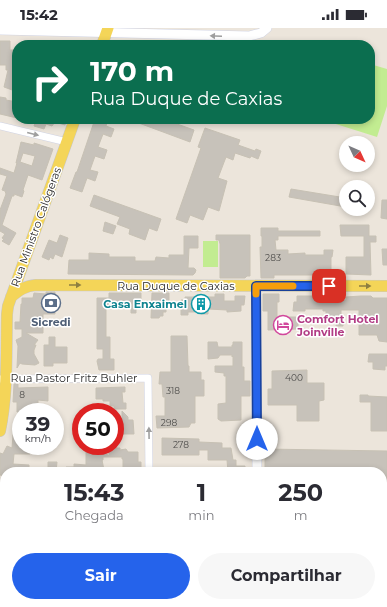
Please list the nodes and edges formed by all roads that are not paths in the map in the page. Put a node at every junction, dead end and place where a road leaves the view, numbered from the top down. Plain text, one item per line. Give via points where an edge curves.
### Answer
1 (267, 28) edge
2 (0, 30) edge
3 (107, 30) edge
4 (104, 40) edge
5 (73, 124) edge
6 (0, 126) edge
7 (67, 142) junction
8 (22, 264) junction
9 (36, 285) junction
10 (256, 286) junction
11 (387, 286) edge
12 (11, 297) junction
13 (3, 379) edge
14 (0, 432) edge
15 (149, 467) edge
16 (257, 467) edge

1 -> 3 main road via 261,33 249,36
2 - 3 main road
3 - 4 main road
5 - 7 main road, Rua Ministro Calógeras
6 -> 7 street
7 - 8 main road, Rua Ministro Calógeras
8 - 9 main road via 26,275
8 - 12 main road, Rua Ministro Calógeras
9 -> 10 main road, Rua Duque de Caxias
9 - 12 main road, Rua Duque de Caxias via 20,289
10 -> 11 main road, Rua Duque de Caxias
10 - 16 main road
12 - 13 main road, Rua Ministro Calógeras via 7,314
13 - 14 main road, Rua Ministro Calógeras via 4,412
15 -> 13 street, Rua Pastor Fritz Buhler via 148,378

